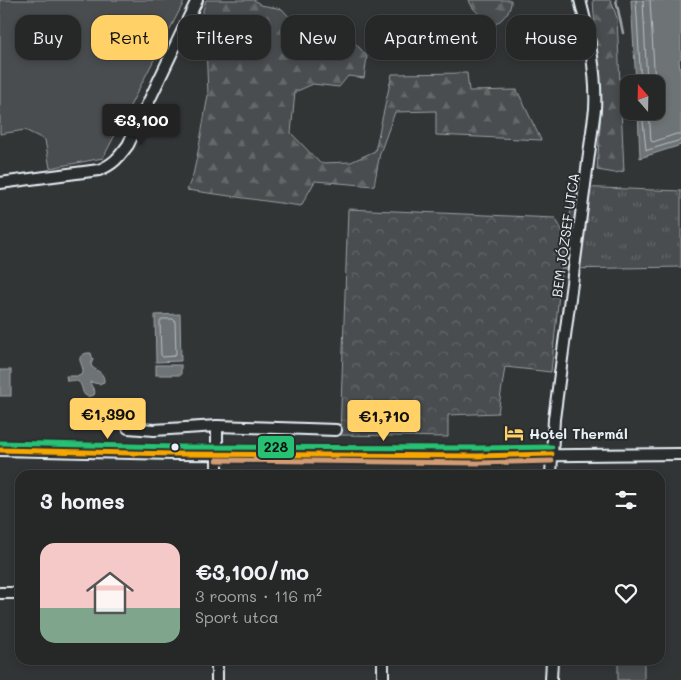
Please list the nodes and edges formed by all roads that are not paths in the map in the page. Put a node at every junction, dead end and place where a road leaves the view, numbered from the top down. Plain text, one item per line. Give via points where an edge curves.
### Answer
1 (197, 0) edge
2 (580, 0) edge
3 (0, 182) edge
4 (217, 426) junction
5 (128, 428) dead end
6 (336, 430) dead end
7 (0, 450) edge
8 (217, 453) junction
9 (552, 454) junction
10 (681, 454) edge
11 (216, 470) edge
12 (551, 470) edge
13 (0, 593) edge
14 (15, 593) edge
15 (217, 665) edge
16 (382, 665) edge
17 (552, 665) edge
18 (217, 680) edge
19 (383, 680) edge
20 (551, 680) edge

1 - 3 street via 128,145 114,162 99,170
2 - 9 street, BEM JÓZSEF UTCA via 589,42 596,109
4 - 5 street via 154,430
4 - 6 street
4 - 8 street
7 - 8 street
8 - 9 street
8 - 11 street
9 - 10 street
9 - 12 street, BEM JÓZSEF UTCA
13 - 14 street
15 - 18 street
16 - 19 street
17 - 20 street

